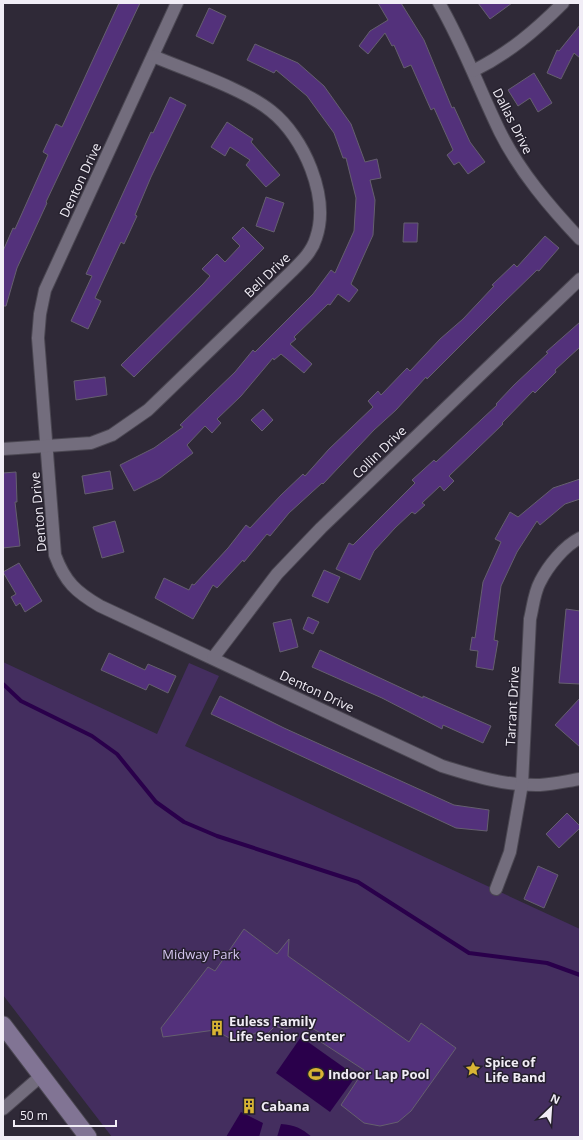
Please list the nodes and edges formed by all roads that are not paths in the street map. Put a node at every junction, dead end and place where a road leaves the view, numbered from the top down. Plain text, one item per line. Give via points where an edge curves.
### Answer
1 (177, 3) edge
2 (439, 3) edge
3 (563, 3) edge
4 (153, 56) junction
5 (473, 72) junction
6 (580, 240) edge
7 (580, 279) edge
8 (46, 446) junction
9 (3, 449) edge
10 (580, 538) edge
11 (213, 658) junction
12 (580, 779) edge
13 (522, 784) junction
14 (496, 889) dead end
15 (3, 1025) edge
16 (41, 1076) junction
17 (3, 1109) edge
18 (88, 1137) edge

1 - 4 street, Denton Drive
2 - 5 street, Dallas Drive
3 - 5 street via 518,45
4 - 8 street, Denton Drive via 45,290 38,338
4 - 8 street, Bell Drive via 246,96 271,111 299,142 319,192 320,226 308,255 148,410 112,435 91,443
5 - 6 street, Dallas Drive via 514,156 532,183
7 - 11 street, Collin Drive via 320,528 277,574
8 - 9 street, Bell Drive
8 - 11 street, Denton Drive via 55,555 69,583 81,596 100,606
10 - 13 street, Tarrant Drive via 561,553 548,569 539,583 534,600 530,619
11 - 13 street, Denton Drive via 442,766 472,775
12 - 13 street, Denton Drive via 540,785
13 - 14 street, Tarrant Drive via 510,852
15 - 16 street
16 - 17 street
16 - 18 street

